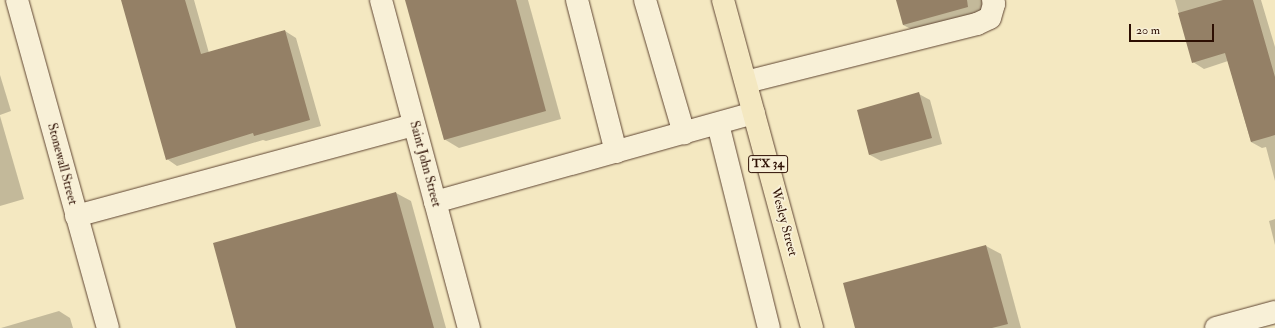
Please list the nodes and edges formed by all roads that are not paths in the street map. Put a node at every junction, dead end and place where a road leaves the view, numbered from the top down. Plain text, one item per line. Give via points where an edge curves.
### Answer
1 (17, 0) edge
2 (381, 0) edge
3 (577, 0) edge
4 (645, 0) edge
5 (723, 0) edge
6 (993, 0) edge
7 (746, 82) junction
8 (754, 113) junction
9 (718, 124) junction
10 (414, 125) junction
11 (684, 133) junction
12 (616, 152) junction
13 (435, 202) junction
14 (76, 216) junction
15 (1275, 312) edge
16 (108, 328) edge
17 (469, 328) edge
18 (768, 328) edge
19 (812, 328) edge
20 (1216, 328) edge

1 - 14 street, Stonewall Street
2 - 10 street, Saint John Street
3 - 12 street
4 - 11 street
5 - 7 main road, Wesley Street / TX 34
6 - 7 street via 990,18 977,24
7 - 8 main road, Wesley Street / TX 34
8 - 9 street
8 - 19 main road, Wesley Street / TX 34
9 - 11 street
9 - 18 street
10 - 13 street, Saint John Street
10 - 14 street
11 - 12 street
12 - 13 street
13 - 17 street, Saint John Street
14 - 16 street, Stonewall Street
15 - 20 street

